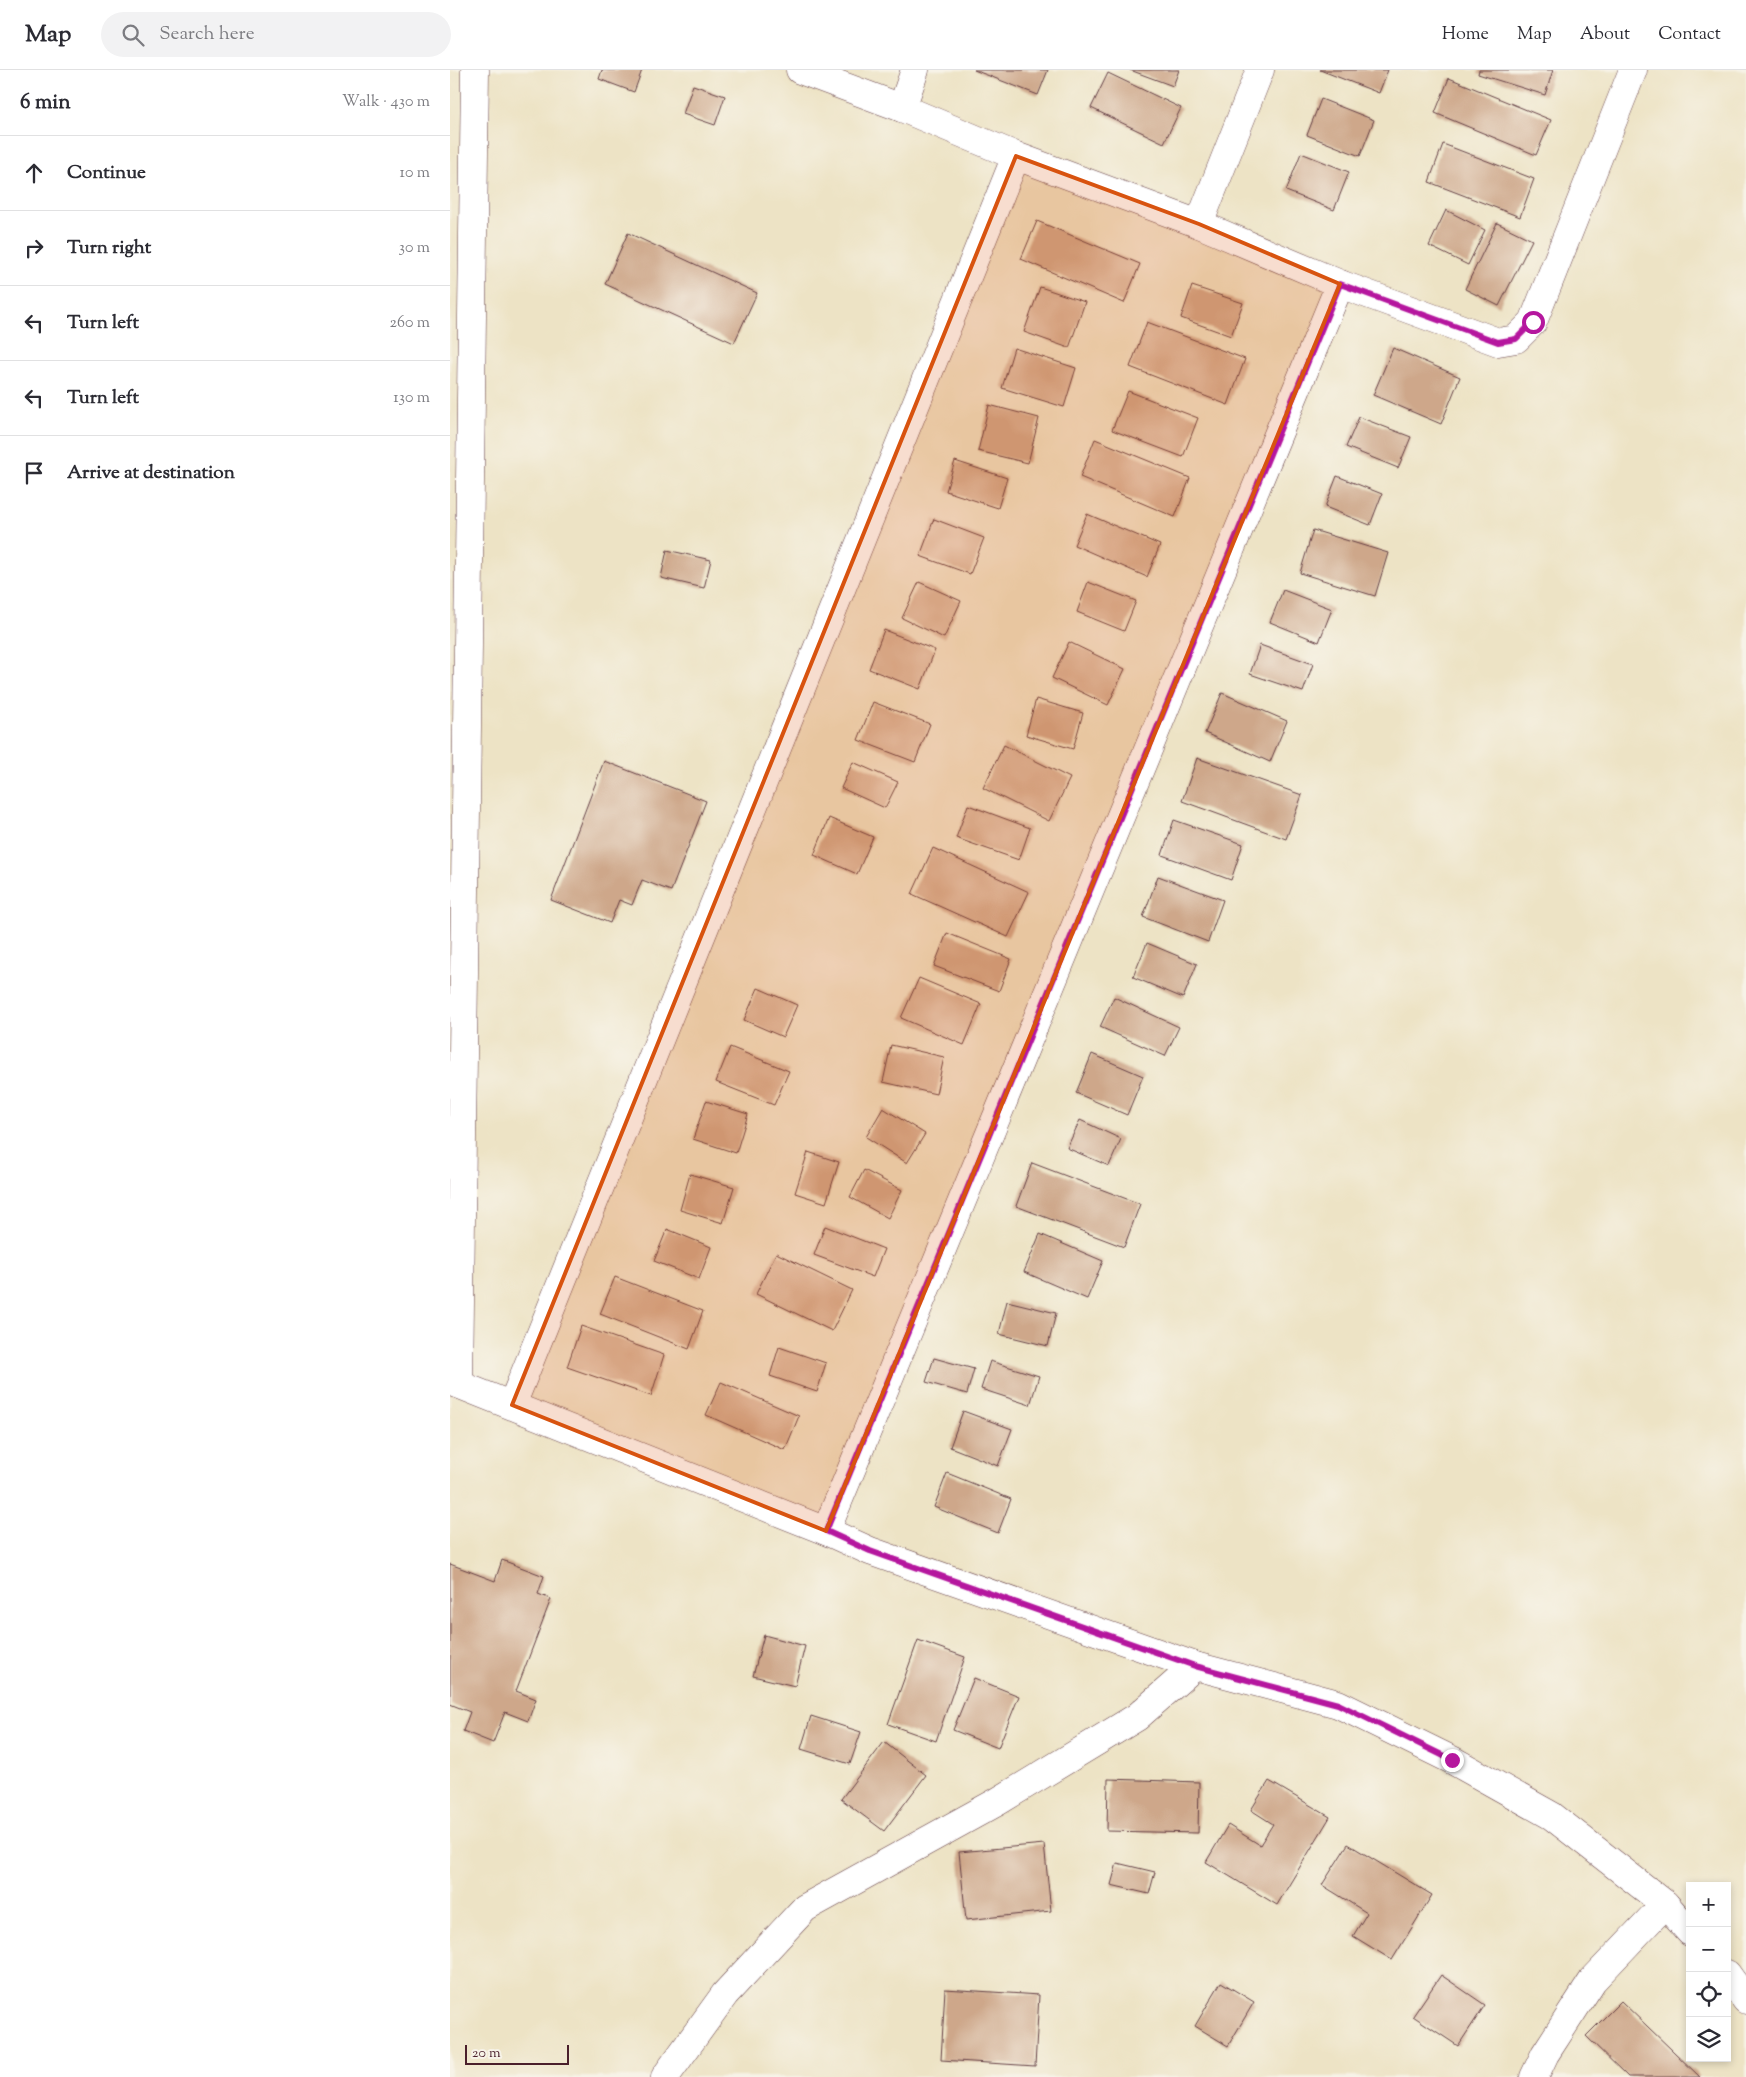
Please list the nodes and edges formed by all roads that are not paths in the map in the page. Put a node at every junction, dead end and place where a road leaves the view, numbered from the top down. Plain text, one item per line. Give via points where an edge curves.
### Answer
1 (475, 70) edge
2 (800, 70) edge
3 (915, 70) edge
4 (1260, 70) edge
5 (1632, 70) edge
6 (902, 108) junction
7 (1016, 156) junction
8 (1199, 224) junction
9 (1340, 284) junction
10 (454, 1382) edge
11 (512, 1405) junction
12 (826, 1531) junction
13 (1195, 1666) junction
14 (1665, 1904) junction
15 (1686, 1928) edge
16 (1731, 1979) edge
17 (1746, 2000) edge
18 (665, 2077) edge
19 (1534, 2077) edge

1 - 10 street
2 - 6 street
3 - 6 street
4 - 8 street
5 - 9 street via 1533,322 1516,339 1498,342
6 - 7 street
7 - 8 street
7 - 11 street
8 - 9 street
9 - 12 street
10 - 11 street
11 - 12 street
12 - 13 street via 870,1551
13 - 14 street via 1338,1704 1452,1760 1552,1816
13 - 18 street via 1137,1717 996,1802 805,1908 725,1994
14 - 15 street
14 - 19 street via 1593,1980 1545,2054
16 - 17 street

